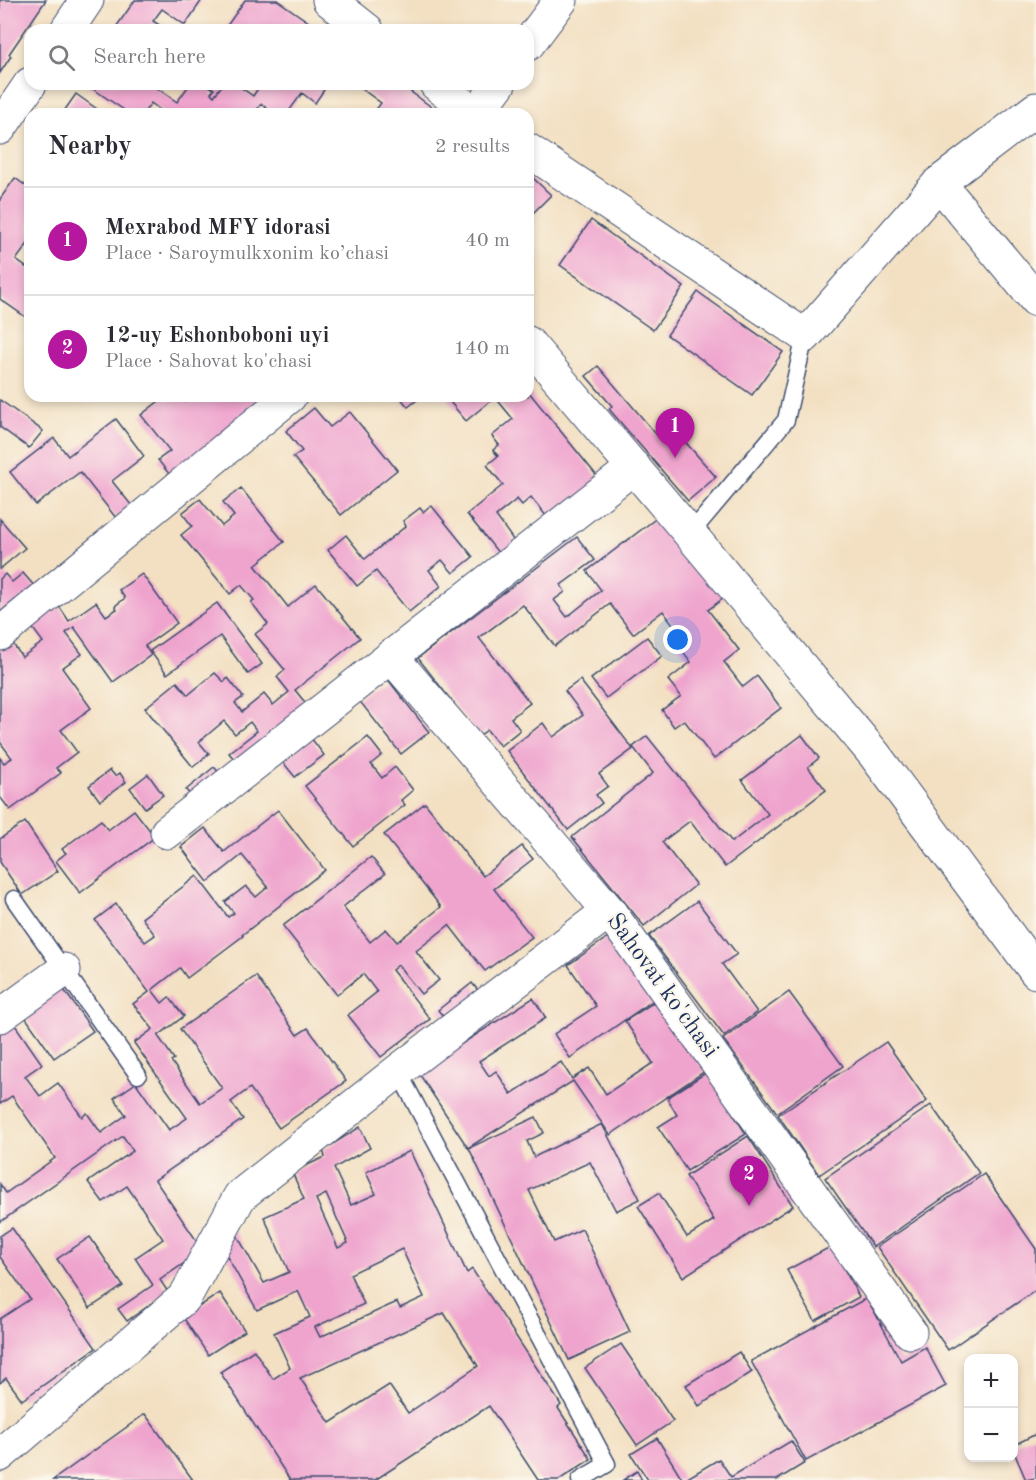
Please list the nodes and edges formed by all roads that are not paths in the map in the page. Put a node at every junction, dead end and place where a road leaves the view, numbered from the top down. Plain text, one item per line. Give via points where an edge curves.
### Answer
1 (87, 0) edge
2 (329, 0) edge
3 (561, 0) edge
4 (71, 24) edge
5 (359, 24) edge
6 (534, 36) edge
7 (26, 90) edge
8 (444, 90) edge
9 (494, 90) edge
10 (468, 108) edge
11 (481, 108) edge
12 (1036, 109) edge
13 (0, 128) edge
14 (534, 154) edge
15 (939, 183) junction
16 (1036, 300) edge
17 (805, 336) junction
18 (534, 351) edge
19 (283, 402) edge
20 (634, 468) junction
21 (690, 534) junction
22 (0, 634) edge
23 (391, 656) junction
24 (167, 832) dead end
25 (14, 899) dead end
26 (609, 911) junction
27 (64, 970) junction
28 (1036, 972) edge
29 (0, 1016) edge
30 (398, 1071) junction
31 (138, 1075) dead end
32 (910, 1332) dead end
33 (0, 1455) edge
34 (580, 1480) edge

1 - 4 street
2 - 5 street
3 - 6 street
7 - 13 street
8 - 10 street
9 - 11 street
12 - 15 street
14 - 17 street
15 - 16 street
15 - 17 street
17 - 21 lane via 786,420
18 - 20 street
19 - 22 street
20 - 21 street
20 - 23 street
21 - 28 street via 874,754
23 - 24 street
23 - 26 street, Sahovat ko'chasi
25 - 27 lane
26 - 30 street
26 - 32 street, Sahovat ko'chasi
27 - 29 street
27 - 31 lane
30 - 33 street via 240,1196 185,1297
30 - 34 lane via 607,1464

